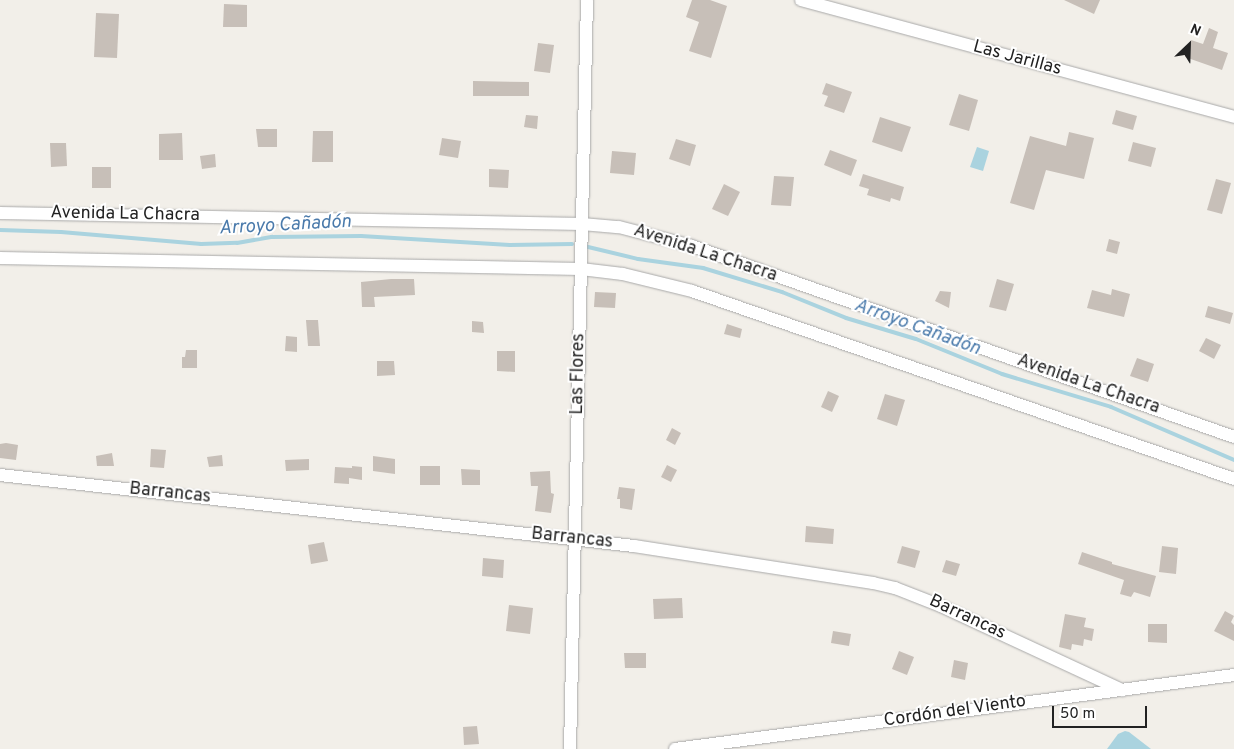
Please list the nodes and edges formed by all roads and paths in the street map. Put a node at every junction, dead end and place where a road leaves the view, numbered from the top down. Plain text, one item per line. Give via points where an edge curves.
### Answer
1 (587, 0) edge
2 (801, 0) edge
3 (1234, 117) edge
4 (0, 213) edge
5 (582, 224) junction
6 (0, 258) edge
7 (581, 269) junction
8 (1234, 437) edge
9 (0, 475) edge
10 (1234, 479) edge
11 (575, 540) junction
12 (1234, 675) edge
13 (1122, 690) junction
14 (570, 749) edge
15 (676, 749) edge

1 - 5 street, Las Flores
2 - 3 street, Las Jarillas
4 - 5 street, Avenida La Chacra
5 - 7 street, Las Flores
5 - 8 street, Avenida La Chacra via 642,232 692,246
6 - 7 street
7 - 10 street via 645,278 692,291
7 - 11 street, Las Flores
9 - 11 street, Barrancas
11 - 13 street, Barrancas via 666,550 895,588
11 - 14 street, Las Flores
12 - 13 street, Cordón del Viento
13 - 15 street, Cordón del Viento

